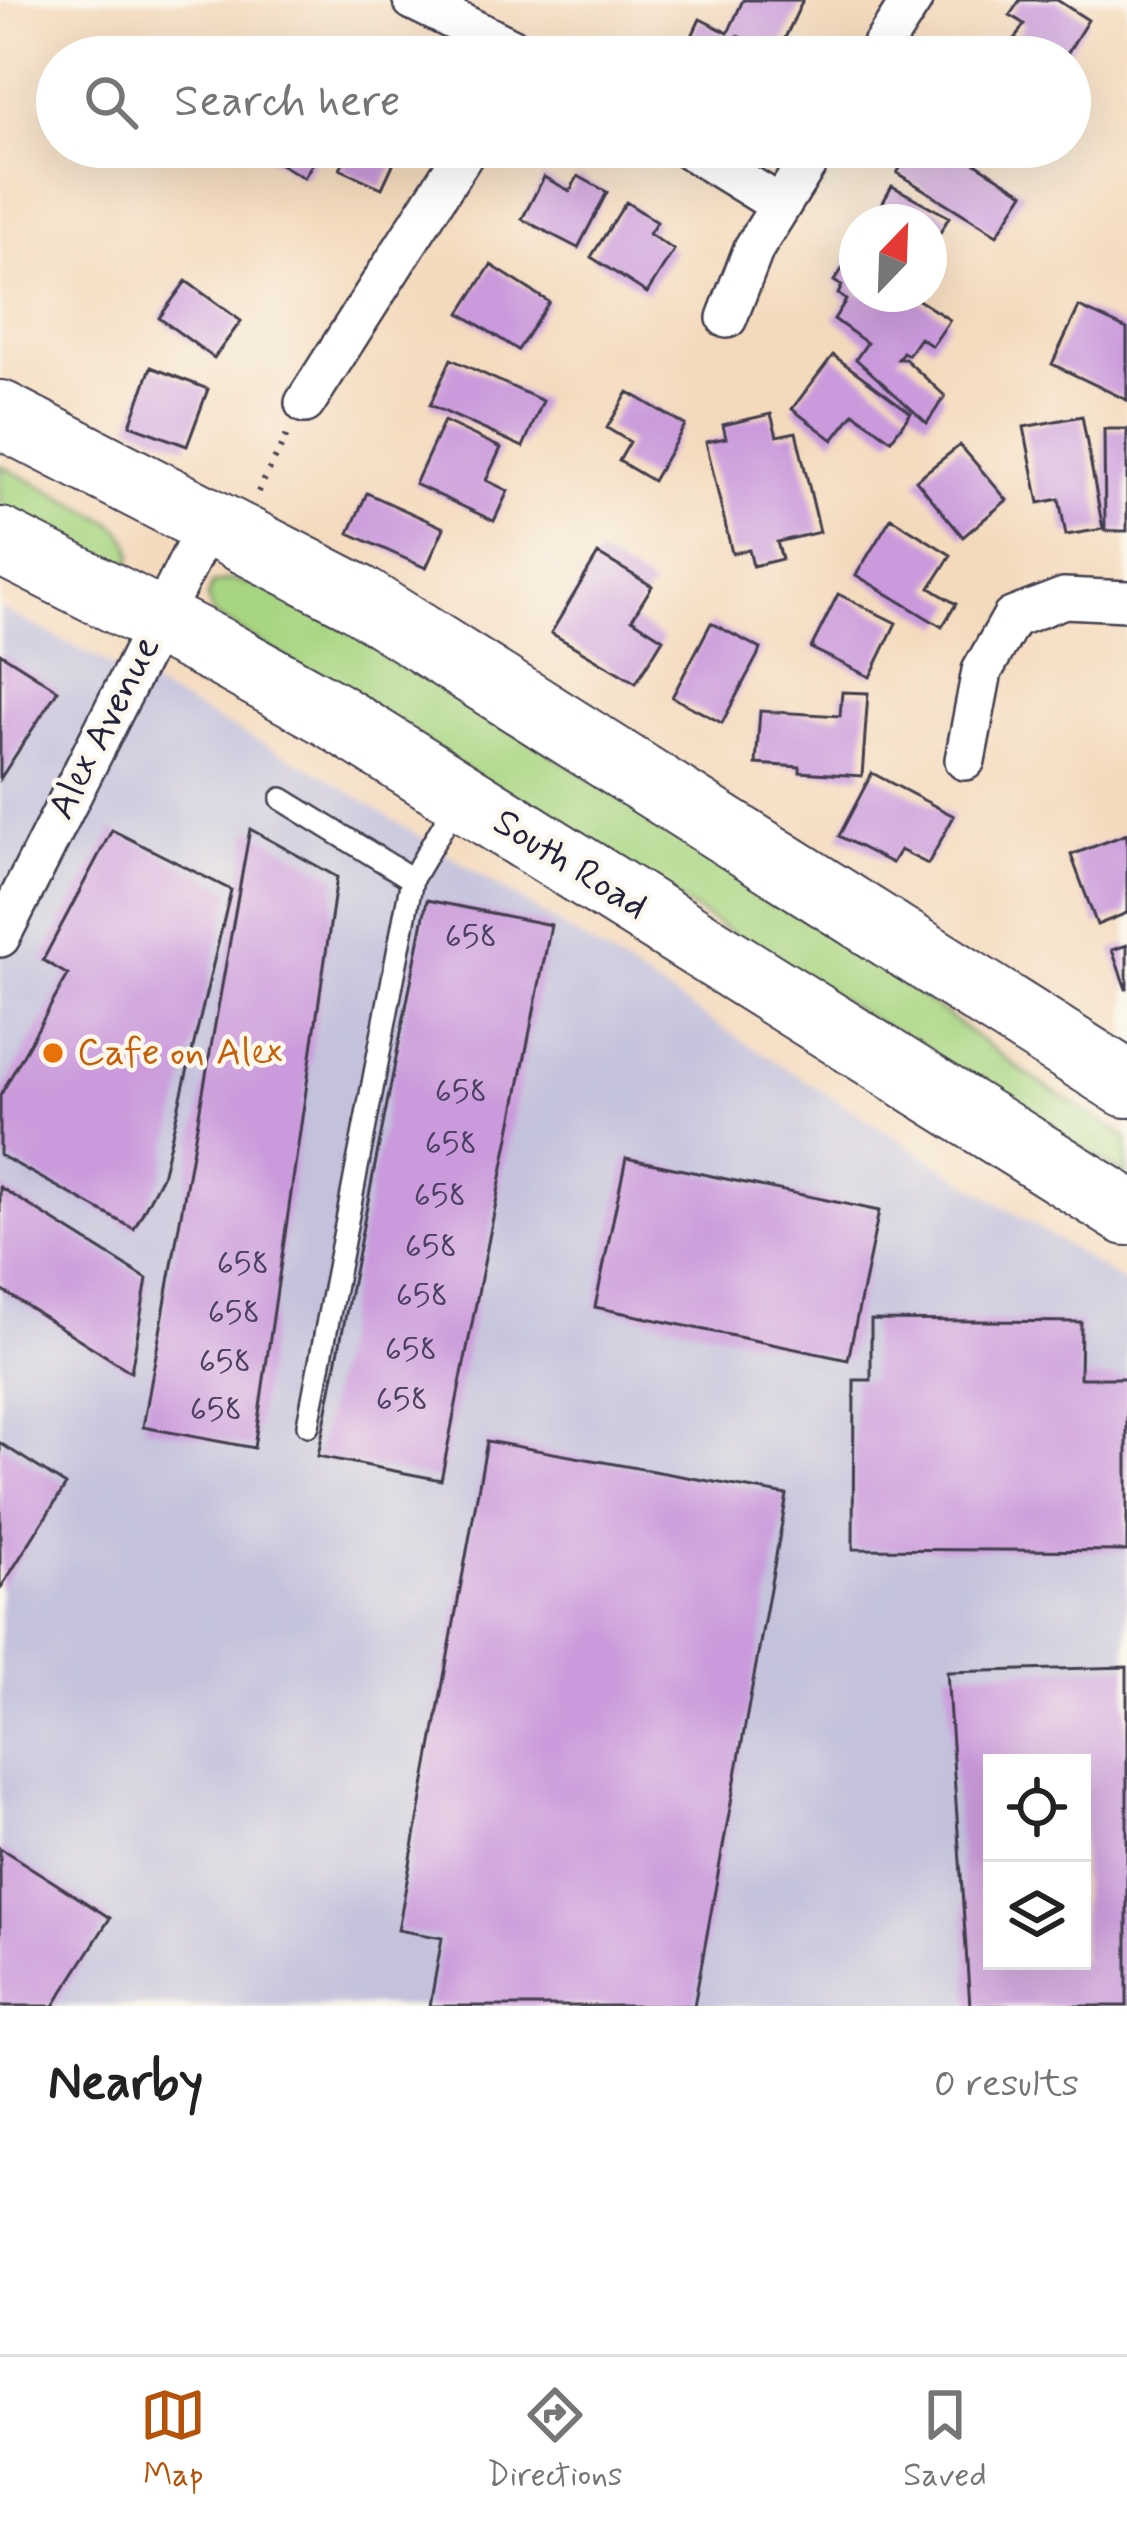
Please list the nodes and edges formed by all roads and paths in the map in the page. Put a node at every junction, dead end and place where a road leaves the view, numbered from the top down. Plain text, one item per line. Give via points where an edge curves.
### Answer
1 (413, 0) edge
2 (912, 0) edge
3 (485, 36) edge
4 (889, 36) edge
5 (455, 168) edge
6 (720, 168) edge
7 (804, 168) edge
8 (780, 205) junction
9 (727, 318) dead end
10 (305, 403) joint
11 (0, 414) edge
12 (224, 526) junction
13 (0, 541) edge
14 (1127, 601) edge
15 (159, 623) junction
16 (965, 760) dead end
17 (460, 796) junction
18 (282, 799) dead end
19 (412, 879) junction
20 (0, 937) edge
21 (1127, 1084) edge
22 (1127, 1212) edge
23 (308, 1425) dead end

1 - 3 street
2 - 4 street
5 - 10 street
6 - 8 street
7 - 8 street
8 - 9 street
10 - 12 path
11 - 12 highway
12 - 15 street, Alex Avenue
12 - 21 highway via 484,676
13 - 15 highway, South Road
14 - 16 street via 1064,598 1012,618 982,671
15 - 17 highway, South Road via 299,695
15 - 20 street, Alex Avenue
17 - 19 lane
17 - 22 highway, South Road
18 - 19 lane
19 - 23 lane

